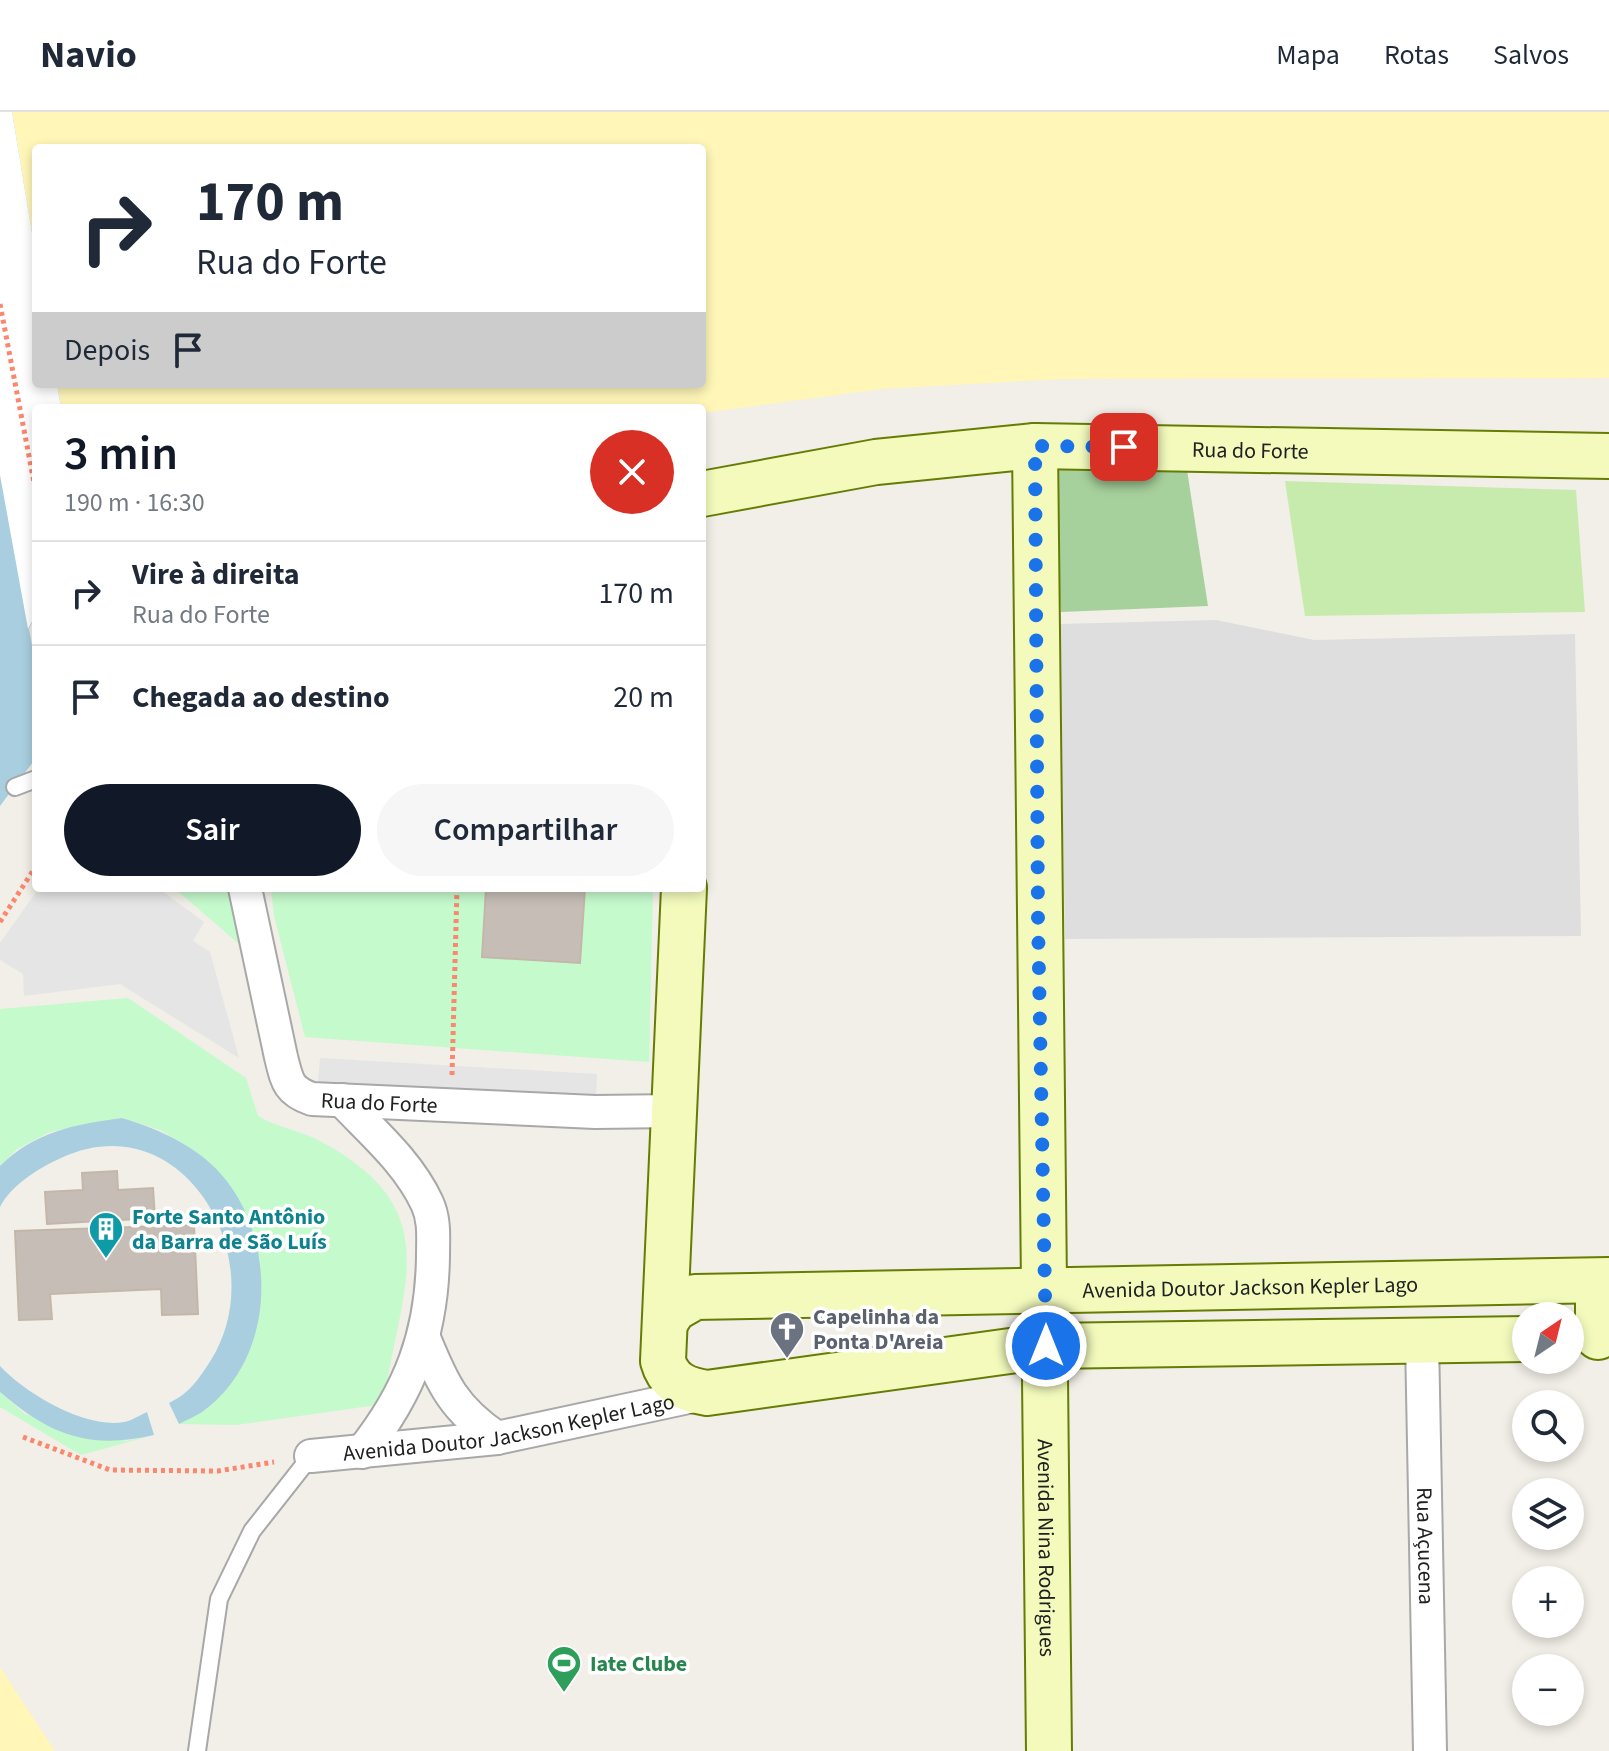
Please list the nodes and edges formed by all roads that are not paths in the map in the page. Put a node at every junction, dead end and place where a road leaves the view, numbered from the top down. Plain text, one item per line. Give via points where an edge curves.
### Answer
1 (1035, 446) junction
2 (1609, 456) edge
3 (706, 493) edge
4 (32, 781) edge
5 (15, 787) dead end
6 (246, 892) edge
7 (684, 892) edge
8 (342, 1100) junction
9 (676, 1111) junction
10 (1604, 1280) edge
11 (1046, 1292) junction
12 (666, 1321) junction
13 (1592, 1337) edge
14 (424, 1338) junction
15 (1512, 1339) edge
16 (1422, 1340) junction
17 (1046, 1346) junction
18 (707, 1393) junction
19 (497, 1438) junction
20 (362, 1452) junction
21 (311, 1456) joint
22 (197, 1751) edge
23 (1049, 1751) edge
24 (1430, 1751) edge

1 - 2 street, Rua do Forte
1 - 3 street, Rua do Forte via 876,462
1 - 11 street, Avenida Nina Rodrigues
4 - 5 lane
6 - 8 street, Rua do Forte via 287,1084 312,1099
7 - 9 street
8 - 9 street, Rua do Forte
8 - 14 street via 408,1170 431,1212 433,1290
9 - 12 street
10 - 11 street, Avenida Doutor Jackson Kepler Lago
10 - 13 street
11 - 12 street, Avenida Doutor Jackson Kepler Lago via 695,1297 674,1309
11 - 17 street, Avenida Nina Rodrigues
12 - 18 street, Avenida Doutor Jackson Kepler Lago via 666,1370 680,1386
14 - 19 street via 447,1392
14 - 20 street via 393,1412
15 - 16 street, Avenida Doutor Jackson Kepler Lago
16 - 17 street, Avenida Doutor Jackson Kepler Lago
16 - 24 street, Rua Açucena
17 - 18 street, Avenida Doutor Jackson Kepler Lago
17 - 23 street, Avenida Nina Rodrigues
18 - 19 street, Avenida Doutor Jackson Kepler Lago
19 - 20 street, Avenida Doutor Jackson Kepler Lago
20 - 21 street, Avenida Doutor Jackson Kepler Lago
21 - 22 lane via 252,1531 219,1599

